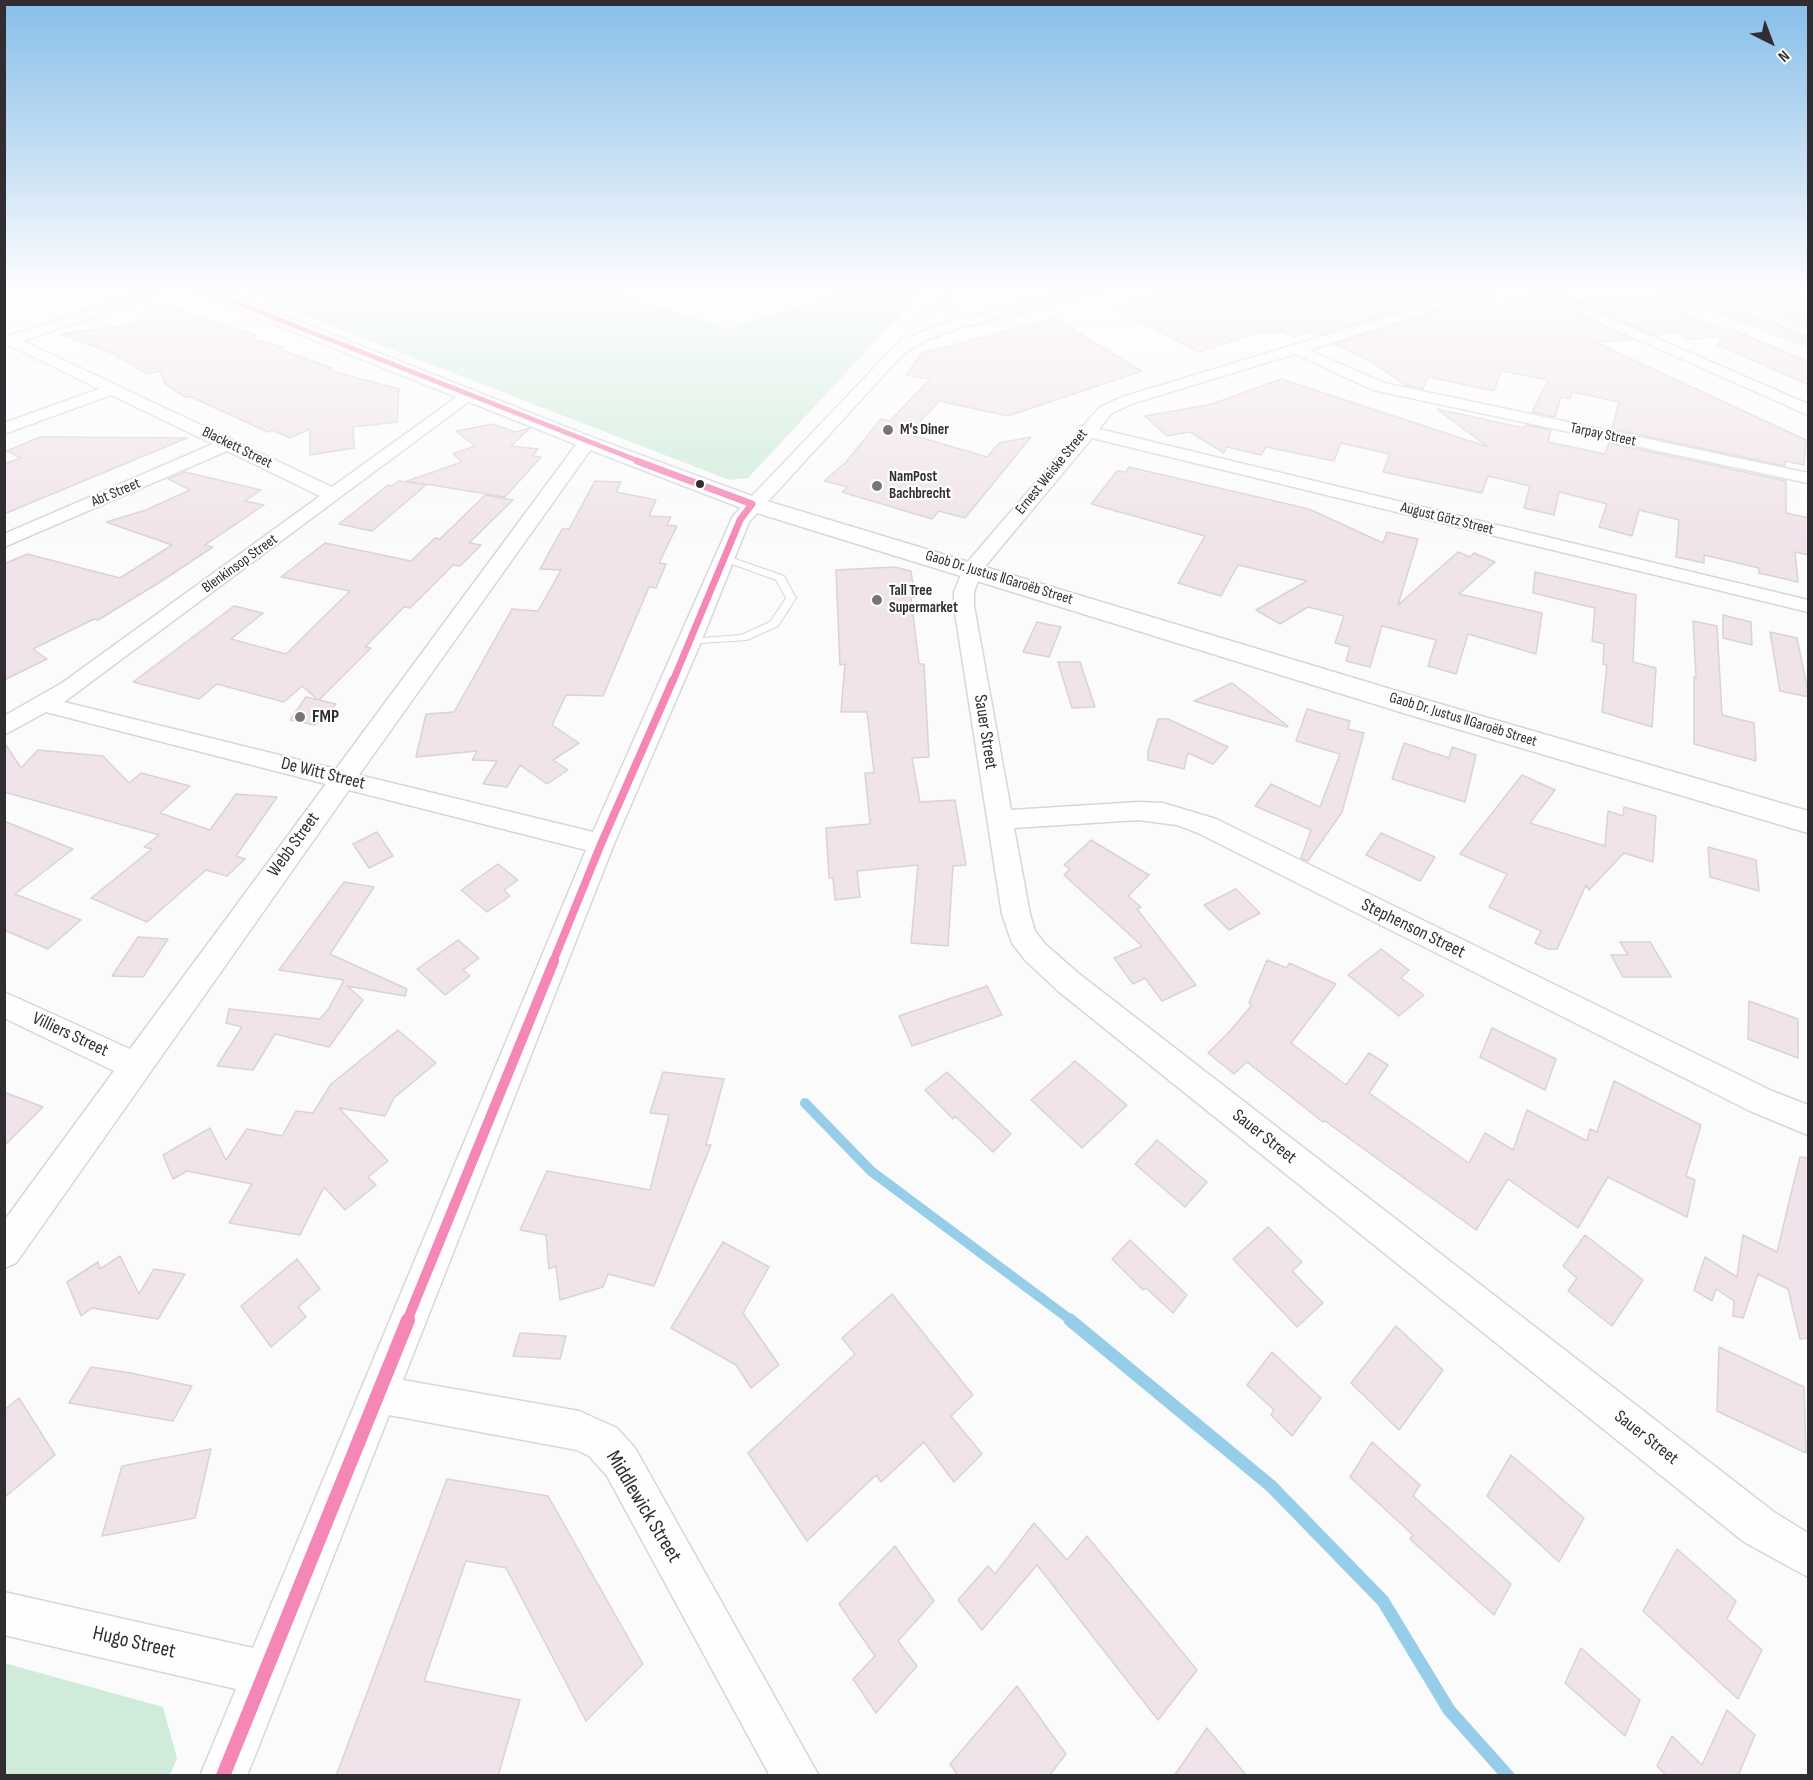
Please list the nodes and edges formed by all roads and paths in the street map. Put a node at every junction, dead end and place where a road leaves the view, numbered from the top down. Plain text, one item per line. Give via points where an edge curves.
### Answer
1 (77, 373) edge
2 (417, 373) edge
3 (877, 373) edge
4 (1220, 373) edge
5 (1348, 373) edge
6 (1724, 373) edge
7 (112, 389) junction
8 (471, 394) junction
9 (1809, 410) edge
10 (4, 429) edge
11 (1085, 431) junction
12 (588, 442) junction
13 (228, 444) junction
14 (1809, 478) edge
15 (333, 495) junction
16 (752, 504) junction
17 (4, 541) edge
18 (724, 558) junction
19 (972, 569) junction
20 (1809, 606) edge
21 (690, 642) junction
22 (46, 705) junction
23 (4, 727) edge
24 (342, 779) junction
25 (1000, 820) junction
26 (1809, 822) edge
27 (601, 844) junction
28 (4, 1004) edge
29 (135, 1066) junction
30 (1809, 1120) edge
31 (4, 1251) edge
32 (377, 1394) junction
33 (1809, 1556) edge
34 (4, 1613) edge
35 (263, 1673) junction
36 (223, 1776) edge
37 (796, 1776) edge

1 - 7 street, Blackett Street
2 - 8 street, Gaob Dr. Justus ǁGaroëb Street
3 - 16 street
4 - 11 street, Ernest Weiske Street via 1122,402 1106,410
5 - 14 street, Tarpay Street via 1378,387
6 - 9 street
7 - 10 street
7 - 13 street, Blackett Street
8 - 12 street, Gaob Dr. Justus ǁGaroëb Street
8 - 15 street, Blenkinsop Street
11 - 19 street, Ernest Weiske Street
11 - 20 street, August Götz Street
12 - 16 street, Gaob Dr. Justus ǁGaroëb Street
12 - 24 street, Webb Street
13 - 15 street, Blackett Street
13 - 17 street, Abt Street
15 - 22 street, Blenkinsop Street
16 - 18 street via 740,520
16 - 19 street, Gaob Dr. Justus ǁGaroëb Street
18 - 21 street
18 - 21 lane via 780,578 791,597 774,624 743,638
19 - 25 street, Sauer Street via 964,606
19 - 26 street, Gaob Dr. Justus ǁGaroëb Street via 1419,708
21 - 27 street
22 - 23 street, Blenkinsop Street
22 - 24 street, De Witt Street
24 - 27 street, De Witt Street
24 - 29 street, Webb Street
25 - 30 street, Stephenson Street via 1138,811 1184,817 1750,1096
25 - 33 street, Sauer Street via 1022,934 1048,964 1750,1520
27 - 32 street
28 - 29 street, Villiers Street
29 - 31 street, Webb Street
32 - 35 street
32 - 37 street, Middlewick Street via 579,1431 603,1442 621,1462
34 - 35 street, Hugo Street
35 - 36 street

